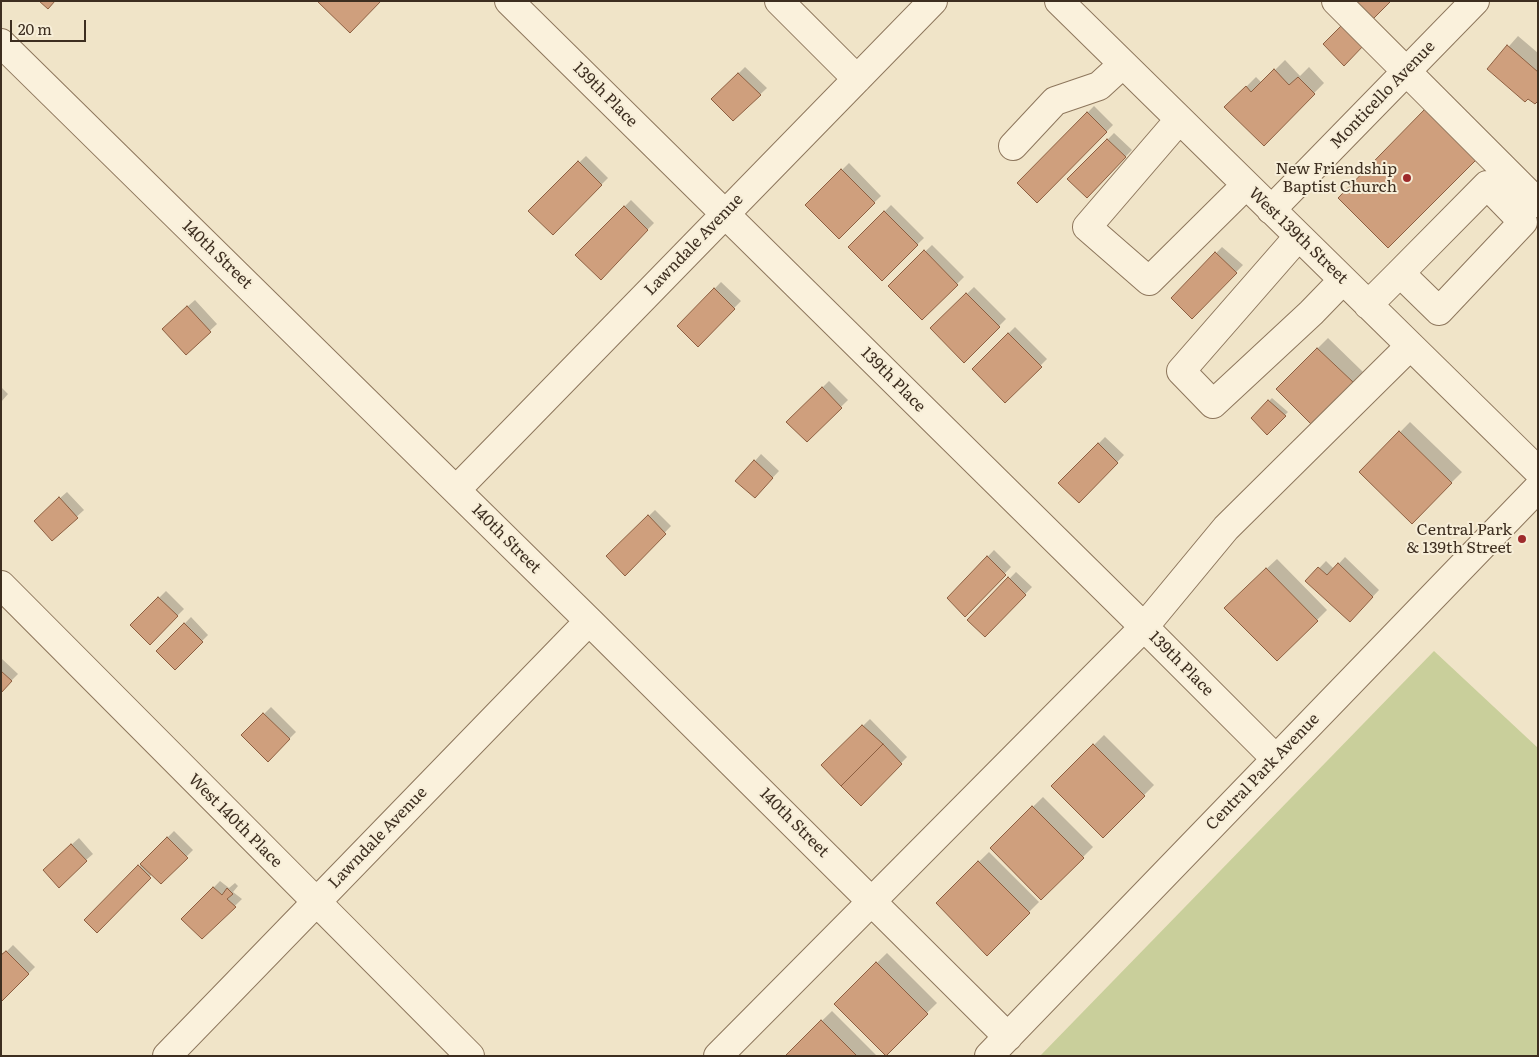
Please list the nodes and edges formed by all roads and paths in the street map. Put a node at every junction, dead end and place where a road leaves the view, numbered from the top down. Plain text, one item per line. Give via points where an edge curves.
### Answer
1 (509, 1) edge
2 (779, 1) edge
3 (933, 1) edge
4 (1059, 1) edge
5 (1336, 1) edge
6 (1475, 1) edge
7 (1, 43) edge
8 (1123, 64) junction
9 (1406, 71) junction
10 (857, 79) junction
11 (1179, 120) junction
12 (1013, 146) dead end
13 (1246, 185) junction
14 (1538, 202) edge
15 (1271, 210) junction
16 (725, 214) junction
17 (1298, 237) junction
18 (1400, 273) junction
19 (1343, 280) junction
20 (1368, 305) junction
21 (1410, 346) junction
22 (1538, 471) edge
23 (1538, 488) edge
24 (456, 490) junction
25 (1, 586) edge
26 (589, 621) junction
27 (1144, 627) junction
28 (1276, 759) junction
29 (872, 901) junction
30 (316, 902) junction
31 (1008, 1036) junction
32 (167, 1056) edge
33 (470, 1056) edge
34 (718, 1056) edge
35 (989, 1056) edge

1 - 16 street, 139th Place
2 - 10 street
3 - 10 street, Lawndale Avenue
4 - 8 street, West 139th Street
5 - 9 street
6 - 9 street, Monticello Avenue
7 - 24 street, 140th Street
8 - 11 street, West 139th Street
8 - 12 street via 1099,86 1055,101
9 - 14 street
9 - 15 street, Monticello Avenue
10 - 16 street, Lawndale Avenue
11 - 13 street, West 139th Street
11 - 13 street via 1087,228 1149,281
13 - 15 street, West 139th Street
15 - 17 street, West 139th Street
16 - 24 street, Lawndale Avenue
16 - 27 street, 139th Place
17 - 19 street, West 139th Street
17 - 19 street via 1181,371 1213,404
18 - 18 street via 1488,185 1523,222 1440,311
18 - 20 street
19 - 20 street, West 139th Street
20 - 21 street, West 139th Street
21 - 22 street, West 139th Street
21 - 27 street via 1226,528
23 - 28 street, Central Park Avenue
24 - 26 street, 140th Street
25 - 30 street, West 140th Place
26 - 29 street, 140th Street
26 - 30 street, Lawndale Avenue
27 - 28 street, 139th Place
27 - 29 street
28 - 31 street, Central Park Avenue
29 - 31 street, 140th Street
29 - 34 street
30 - 32 street, Lawndale Avenue
30 - 33 street, West 140th Place
31 - 35 street, Central Park Avenue

